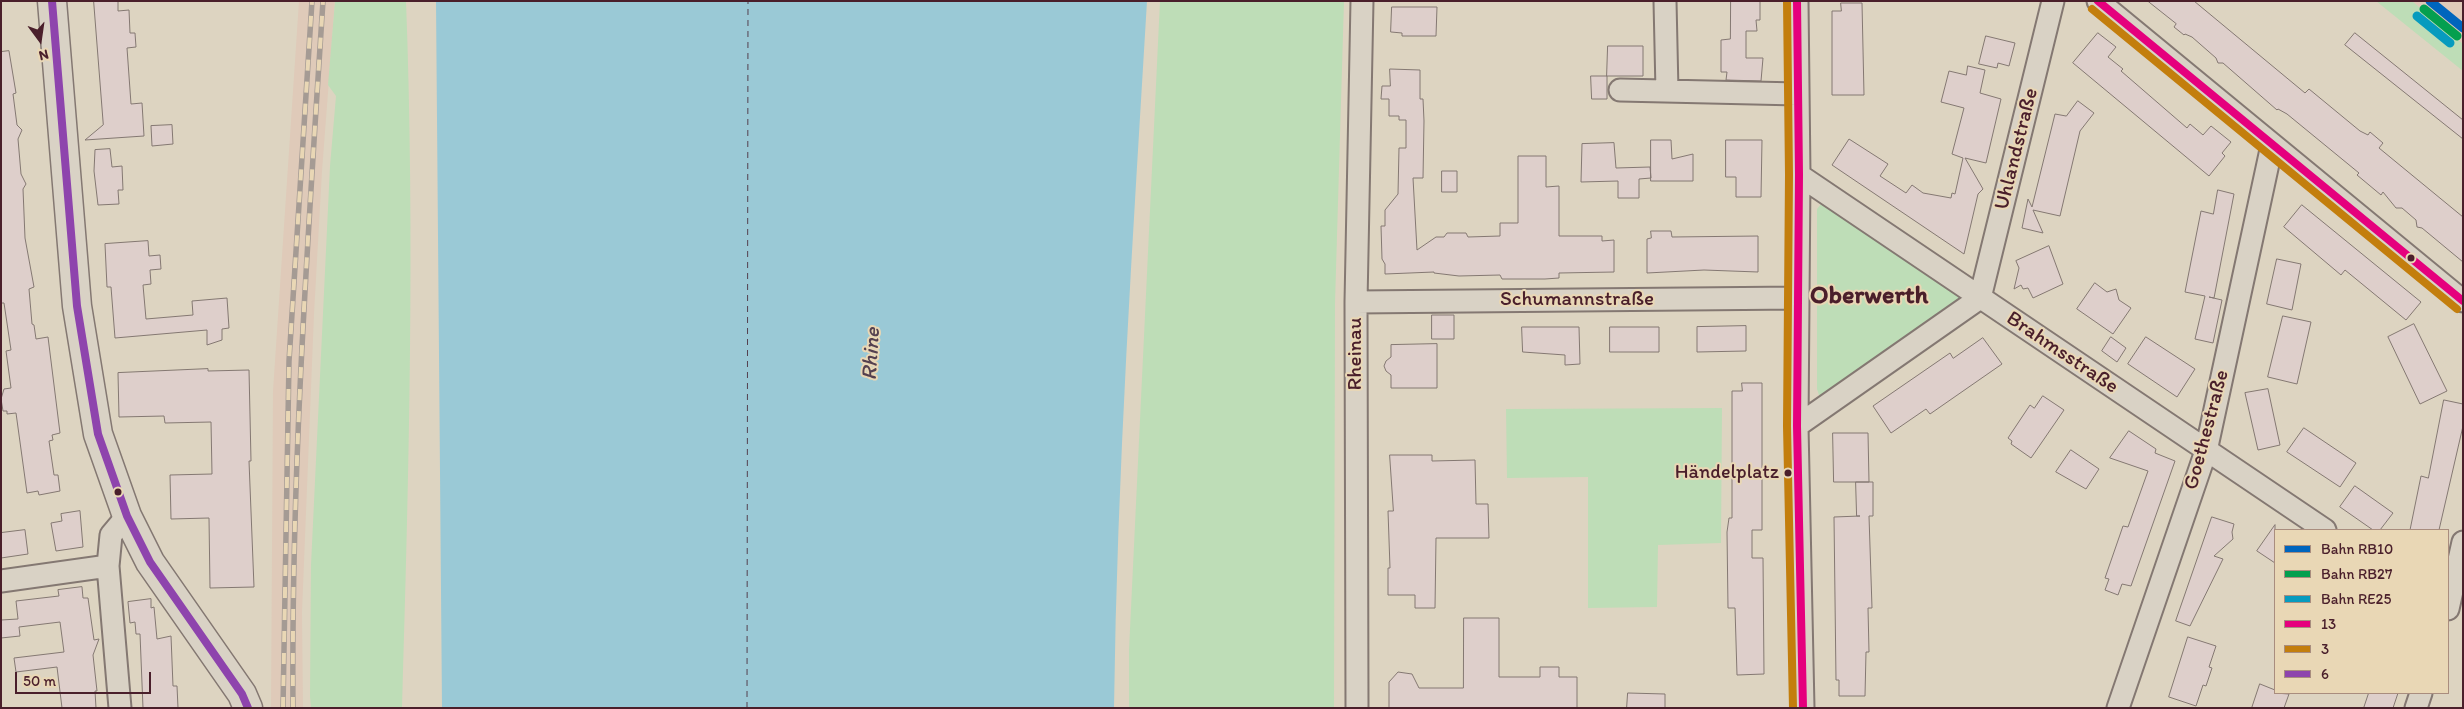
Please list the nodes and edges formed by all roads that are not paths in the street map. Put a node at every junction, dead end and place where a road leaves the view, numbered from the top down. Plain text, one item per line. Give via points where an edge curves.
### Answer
1 (52, 1) edge
2 (1362, 1) edge
3 (1665, 1) edge
4 (1797, 1) edge
5 (2053, 1) edge
6 (2098, 1) edge
7 (1620, 90) dead end
8 (1666, 91) junction
9 (1798, 94) junction
10 (2272, 145) junction
11 (1799, 175) junction
12 (1798, 298) junction
13 (1980, 298) junction
14 (2463, 301) edge
15 (1356, 302) junction
16 (1797, 426) junction
17 (2206, 451) junction
18 (126, 516) junction
19 (2323, 529) edge
20 (2463, 542) edge
21 (108, 566) junction
22 (1, 581) edge
23 (2449, 605) edge
24 (2421, 694) edge
25 (120, 708) edge
26 (248, 708) edge
27 (1357, 708) edge
28 (1803, 708) edge
29 (2118, 708) edge
30 (2416, 708) edge

1 - 18 street via 85,363 98,434
2 - 15 street, Rheinau
3 - 8 street
4 - 9 street
5 - 13 street, Uhlandstraße
6 - 10 street
7 - 8 street
8 - 9 street
9 - 11 street
10 - 14 street
10 - 17 street, Goethestraße
11 - 12 street
11 - 13 street, Brahmsstraße
12 - 15 street, Schumannstraße
12 - 16 street
13 - 16 street
13 - 17 street, Brahmsstraße
15 - 27 street, Rheinau
16 - 28 street
17 - 19 street, Brahmsstraße
17 - 29 street, Goethestraße
18 - 21 street via 111,536
18 - 26 street via 150,562 242,694
20 - 23 street
21 - 22 street
21 - 25 street
24 - 30 street

